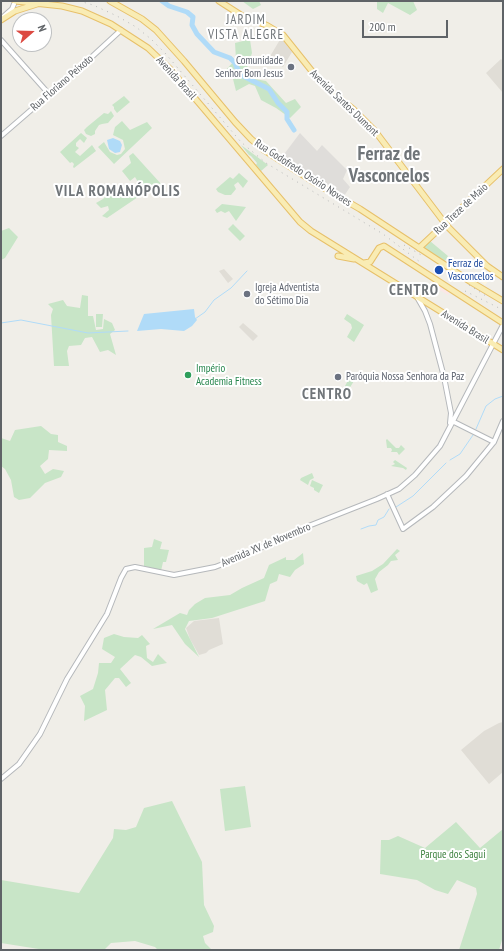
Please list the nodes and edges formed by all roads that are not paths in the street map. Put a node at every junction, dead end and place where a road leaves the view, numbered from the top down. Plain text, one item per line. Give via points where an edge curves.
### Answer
1 (110, 1) edge
2 (219, 1) edge
3 (22, 2) edge
4 (15, 3) edge
5 (42, 3) junction
6 (1, 21) edge
7 (121, 30) junction
8 (1, 40) edge
9 (49, 94) junction
10 (1, 136) edge
11 (503, 169) edge
12 (446, 224) junction
13 (419, 248) junction
14 (338, 256) dead end
15 (358, 260) junction
16 (368, 264) junction
17 (503, 277) edge
18 (416, 296) junction
19 (503, 301) edge
20 (503, 324) edge
21 (492, 342) junction
22 (503, 350) edge
23 (452, 421) junction
24 (503, 422) edge
25 (449, 427) junction
26 (494, 442) junction
27 (387, 494) junction
28 (1, 779) edge

1 - 13 main road, Rua Godofredo Osório Novaes via 156,30 240,128 259,146
2 - 12 main road, Avenida Santos Dumont via 244,17 280,33 311,72 371,127
3 - 4 main road, Avenida Brasil
3 - 5 main road, Avenida Brasil
4 - 6 street
5 - 6 main road via 15,11
5 - 7 main road, Avenida Brasil via 82,11
7 - 9 street, Rua Floriano Peixoto
7 - 15 main road, Avenida Brasil via 148,48 170,69 298,218 325,240
8 - 9 street
9 - 10 street, Rua Floriano Peixoto
11 - 12 main road, Rua Treze de Maio
12 - 13 main road, Rua Treze de Maio
12 - 17 main road, Avenida Santos Dumont via 487,266
13 - 19 main road, Rua Godofredo Osório Novaes
14 - 15 main road
15 - 16 main road, Avenida Brasil
16 - 18 main road, Avenida Brasil
16 - 20 main road via 382,246
18 - 21 main road, Avenida Brasil
18 - 25 street via 431,326 444,377 451,414
20 - 21 street, Avenida XV de Novembro
21 - 22 main road, Avenida Brasil
21 - 23 street, Avenida XV de Novembro
23 - 25 street, Avenida XV de Novembro
23 - 26 street
24 - 26 street
25 - 27 street, Avenida XV de Novembro via 440,446 425,465 406,483
26 - 27 street via 448,494 403,529
27 - 28 street, Avenida XV de Novembro via 215,566 174,575 135,567 126,569 107,614 67,679 40,734 19,764

